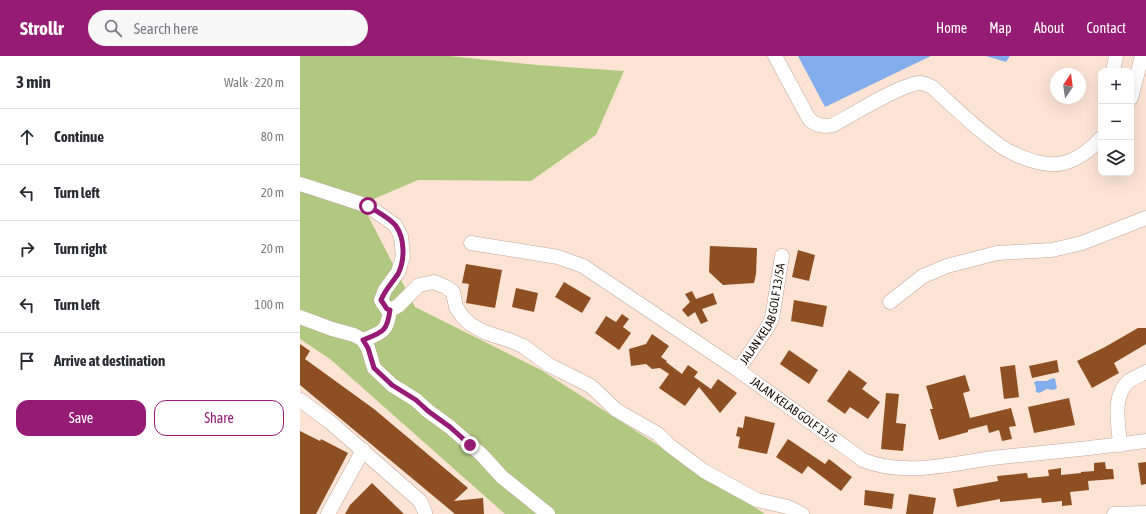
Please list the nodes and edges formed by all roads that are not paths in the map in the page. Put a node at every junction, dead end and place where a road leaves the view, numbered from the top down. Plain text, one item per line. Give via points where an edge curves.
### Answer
1 (776, 56) edge
2 (1116, 56) edge
3 (1142, 56) edge
4 (1114, 68) edge
5 (1134, 87) edge
6 (1099, 140) edge
7 (300, 184) edge
8 (1146, 218) edge
9 (471, 243) dead end
10 (782, 256) dead end
11 (890, 302) dead end
12 (390, 310) junction
13 (300, 317) edge
14 (363, 340) junction
15 (738, 370) junction
16 (1146, 372) edge
17 (300, 400) edge
18 (1146, 441) edge
19 (1120, 445) junction
20 (363, 450) junction
21 (1146, 513) edge
22 (328, 514) edge
23 (425, 514) edge
24 (548, 514) edge
25 (802, 514) edge
26 (1114, 514) edge

1 - 6 street via 809,119 820,126 833,125 902,88 918,83 932,87 980,131 1006,150 1029,160 1043,164 1071,161
2 - 4 street
3 - 5 street
7 - 12 street via 368,206 395,225 401,236 403,257 398,272 381,300
8 - 11 street via 1082,243 1052,250 997,253 947,266 923,276
9 - 15 street, JALAN KELAB GOLF 13/5 via 558,257 583,266
10 - 15 street, JALAN KELAB GOLF 13/5A via 772,318
12 - 14 street via 389,323 381,333
12 - 25 street via 398,306 419,285 434,282 446,287 453,292 456,307 470,324 484,332 524,346 549,365 592,387 616,410 658,434 704,471 762,502 788,507
13 - 14 street
14 - 24 street via 374,368 392,385 450,427 502,477
15 - 19 street, JALAN KELAB GOLF 13/5 via 863,460 885,467 915,468
16 - 19 street via 1129,381 1118,396
17 - 20 street
18 - 19 street, JALAN KELAB GOLF 13/5
20 - 22 street
20 - 23 street via 420,501
21 - 26 street

